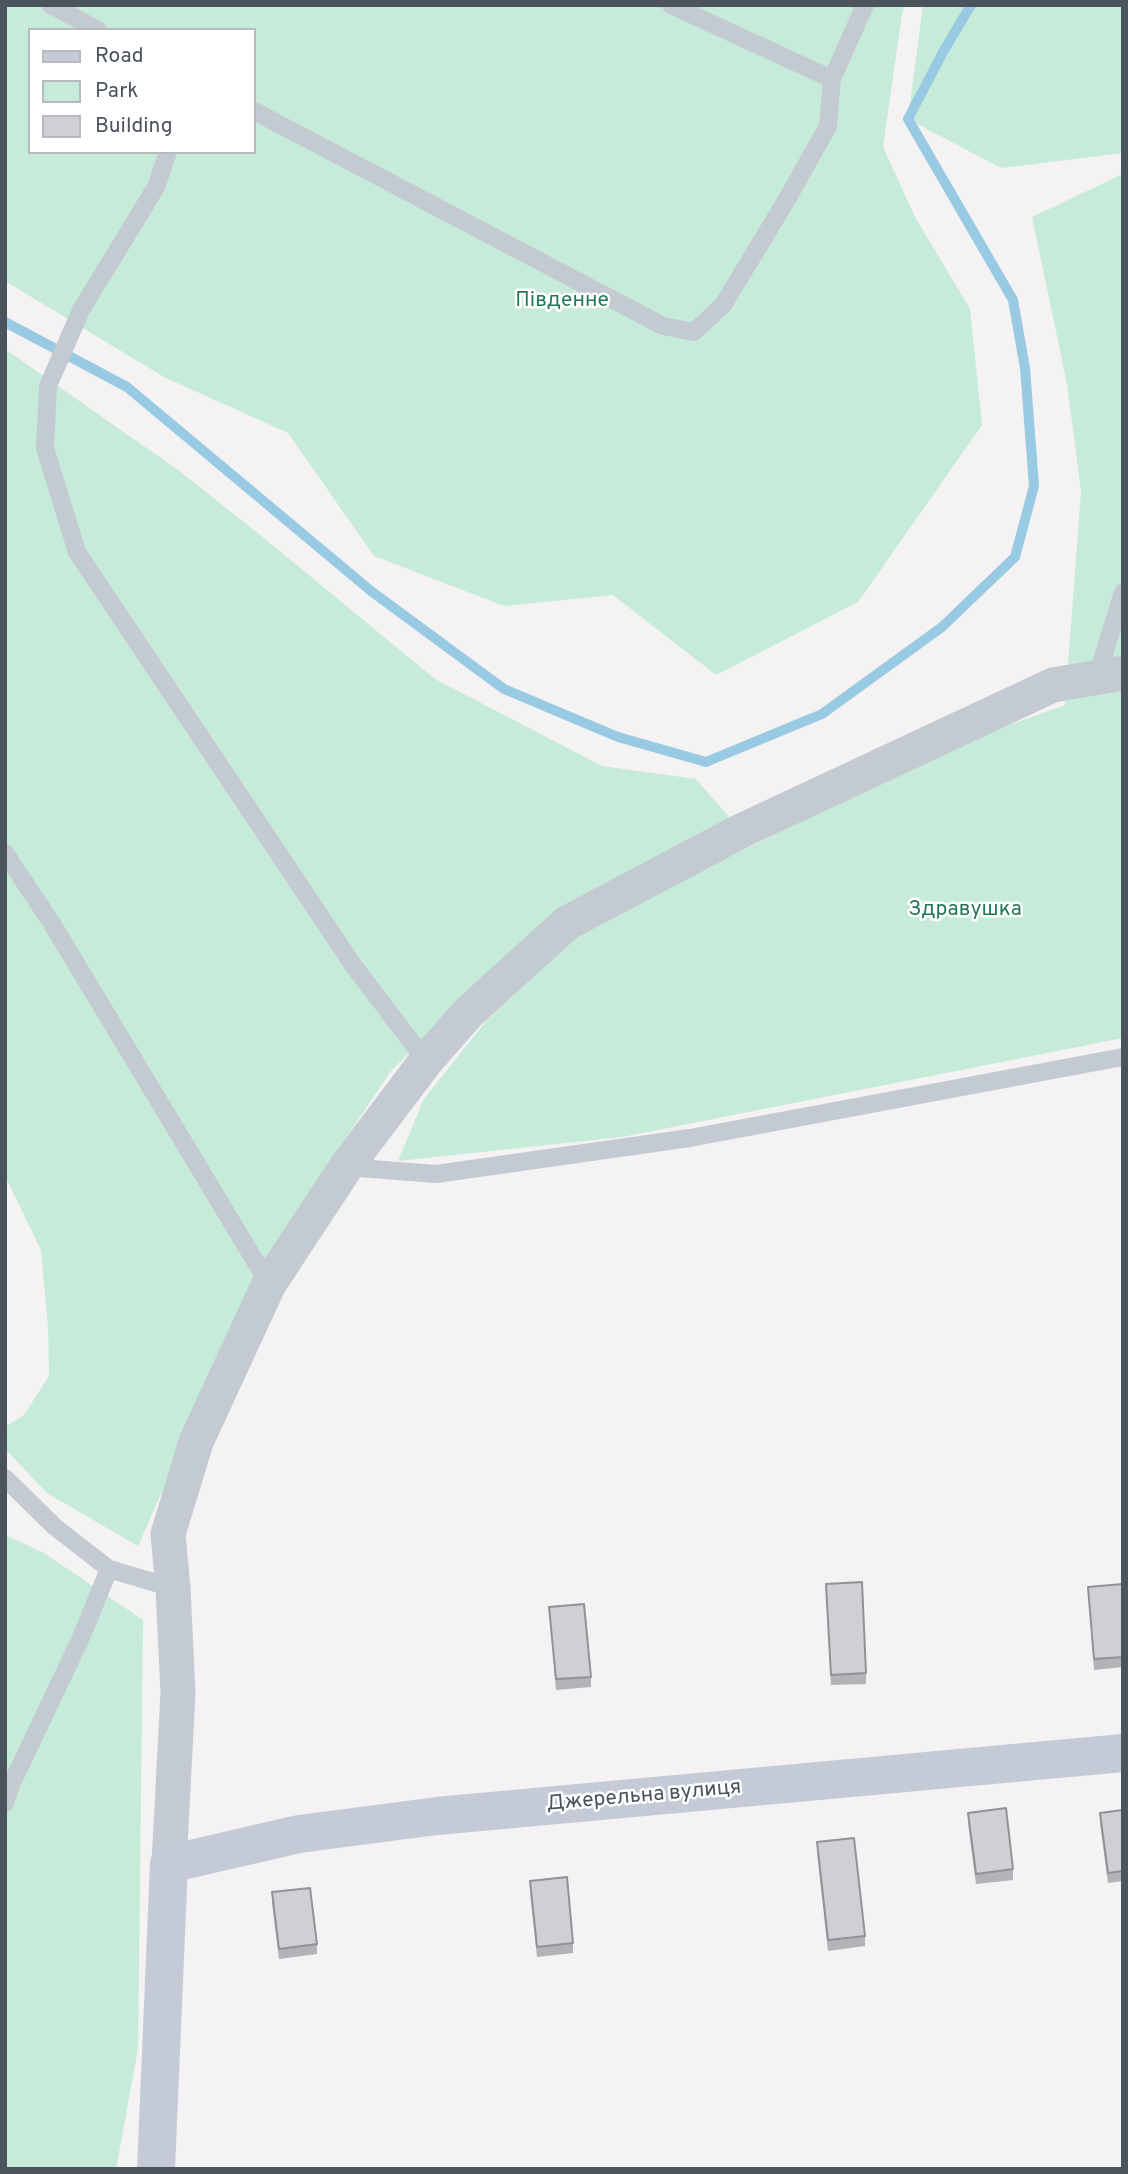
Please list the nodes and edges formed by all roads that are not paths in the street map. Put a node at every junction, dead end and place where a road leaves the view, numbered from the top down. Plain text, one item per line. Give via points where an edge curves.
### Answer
1 (51, 5) edge
2 (671, 5) edge
3 (865, 5) edge
4 (94, 28) edge
5 (832, 79) junction
6 (256, 112) edge
7 (167, 154) edge
8 (1123, 592) edge
9 (1110, 675) edge
10 (5, 853) edge
11 (1123, 1057) edge
12 (426, 1061) junction
13 (346, 1167) junction
14 (269, 1283) junction
15 (5, 1478) edge
16 (109, 1569) junction
17 (173, 1588) junction
18 (1123, 1754) edge
19 (5, 1803) edge
20 (169, 1864) junction
21 (156, 2169) edge

1 - 4 lane
2 - 5 lane
3 - 5 lane
5 - 6 lane via 828,126 723,305 694,332 663,326
7 - 12 lane via 156,187 80,310 48,386 46,448 77,552 353,965
8 - 9 lane
9 - 12 street via 1041,690 741,831 567,923 468,1013
10 - 14 lane
11 - 13 lane via 690,1138 463,1171 436,1174
12 - 13 street
13 - 14 street
14 - 17 street via 196,1442 168,1534
15 - 16 lane via 55,1527
16 - 17 lane
16 - 19 lane
17 - 20 street via 178,1693
18 - 20 street, Джерельна вулиця via 437,1815 299,1835
20 - 21 street

